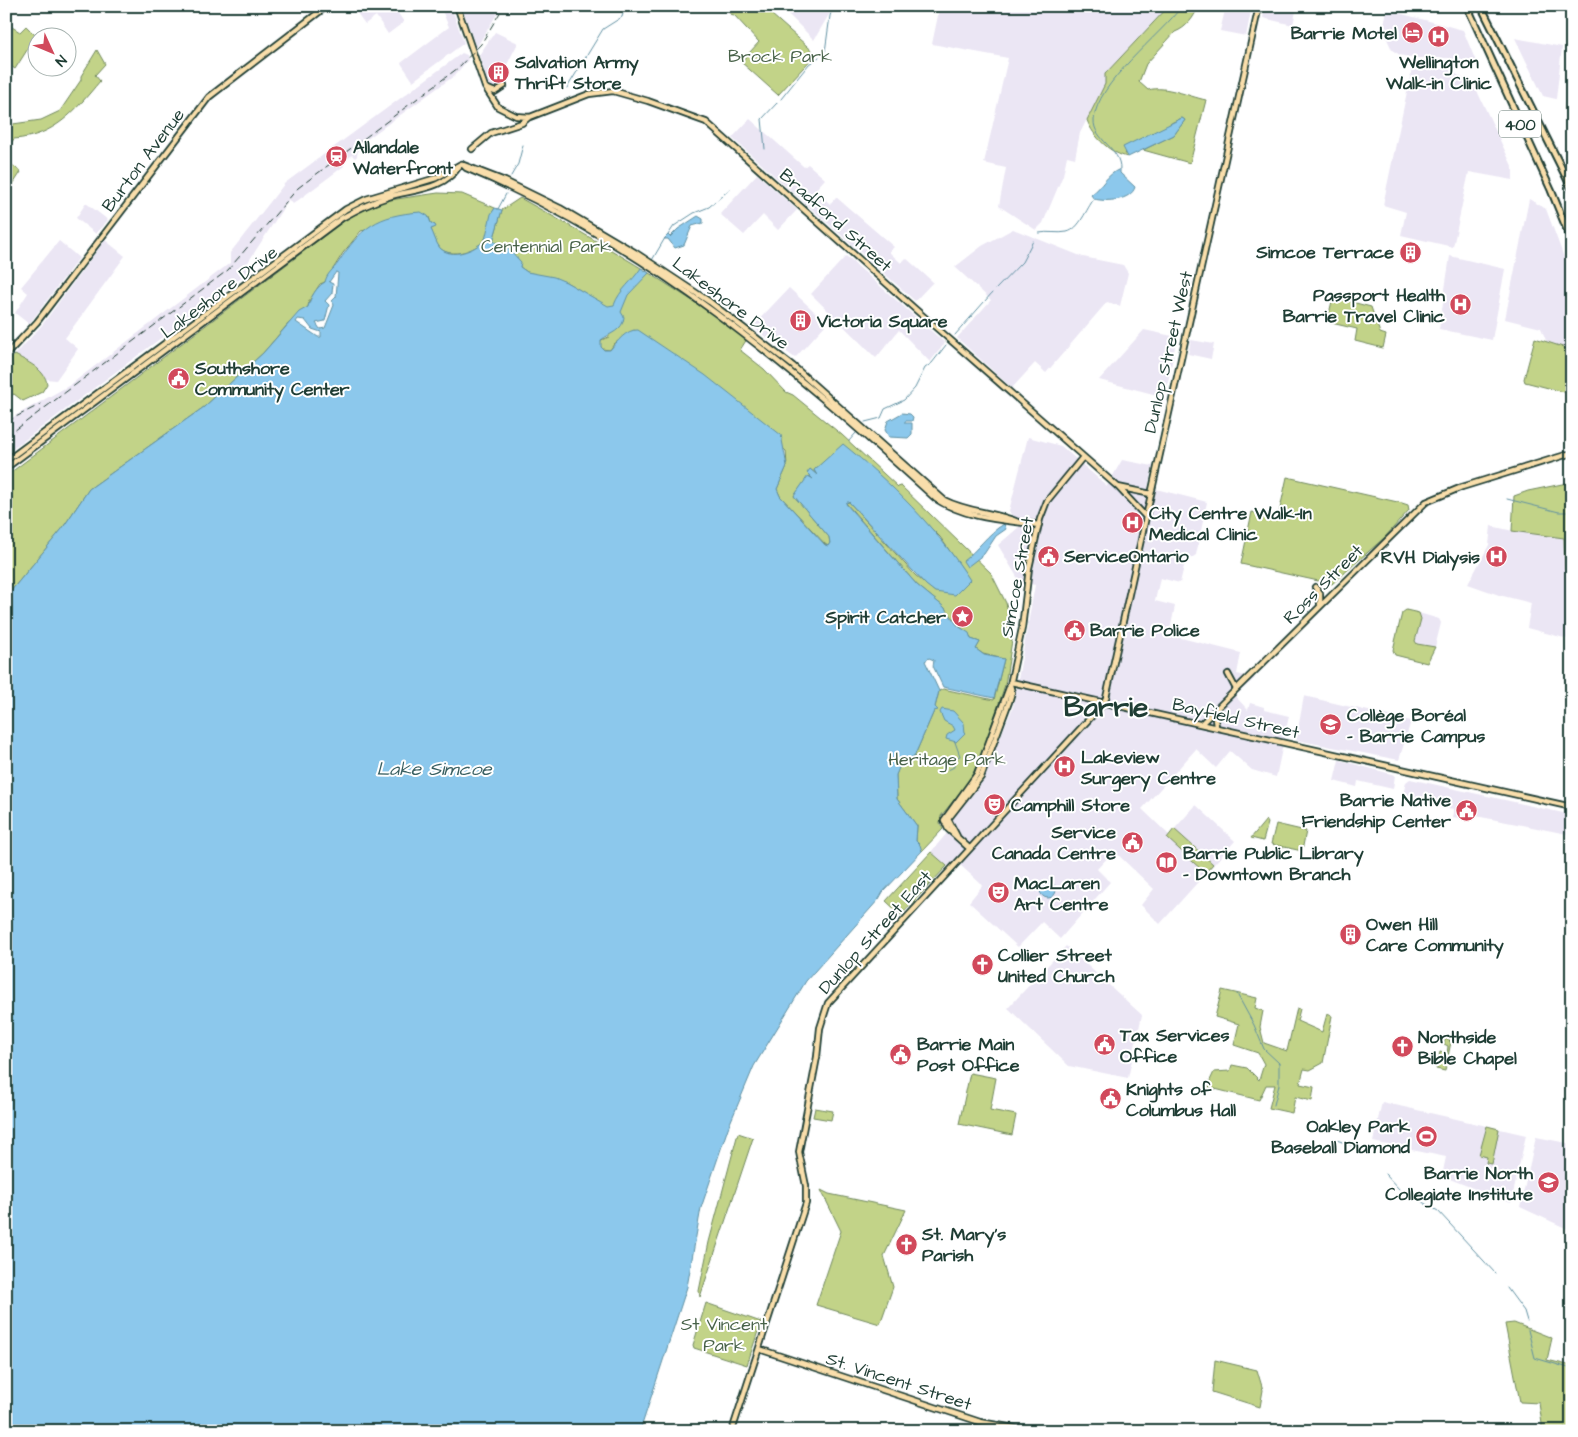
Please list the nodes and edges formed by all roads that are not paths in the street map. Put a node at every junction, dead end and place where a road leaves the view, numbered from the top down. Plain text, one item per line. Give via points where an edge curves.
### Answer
1 (327, 6) edge
2 (456, 6) edge
3 (1259, 6) edge
4 (1467, 6) edge
5 (1481, 6) edge
6 (504, 86) dead end
7 (484, 87) junction
8 (530, 117) junction
9 (472, 149) dead end
10 (461, 164) junction
11 (506, 183) junction
12 (1572, 189) edge
13 (1572, 242) edge
14 (654, 266) junction
15 (6, 355) edge
16 (1572, 453) edge
17 (1083, 457) junction
18 (6, 461) edge
19 (6, 468) edge
20 (1118, 487) junction
21 (1151, 494) junction
22 (954, 507) junction
23 (1146, 517) junction
24 (1039, 525) junction
25 (1315, 587) dead end
26 (1320, 606) junction
27 (1228, 674) dead end
28 (1011, 683) junction
29 (1236, 689) junction
30 (1104, 704) junction
31 (1214, 710) junction
32 (1202, 723) junction
33 (1216, 726) junction
34 (1572, 807) edge
35 (969, 848) junction
36 (759, 1349) junction
37 (1012, 1429) edge
38 (732, 1431) edge
39 (1032, 1431) edge

1 - 15 main road, Burton Avenue via 209,97 37,322
2 - 7 main road
3 - 21 main road, Dunlop Street West
4 - 13 highway, 400
5 - 12 highway, 400
6 - 7 main road via 493,92
7 - 8 main road via 494,104 510,113
8 - 9 main road, Bradford Street via 522,123 491,133
8 - 17 main road, Bradford Street via 589,94 613,91 648,100 706,122
10 - 11 main road
10 - 11 main road
10 - 18 main road, Lakeshore Drive via 436,178 366,199 346,209
10 - 19 main road, Lakeshore Drive via 456,172 439,184 389,197 342,218
11 - 14 main road, Lakeshore Drive
14 - 22 main road, Lakeshore Drive via 752,333
14 - 22 main road via 756,343 929,493
16 - 26 main road, Ross Street via 1435,497 1418,508
17 - 20 main road, Bradford Street
17 - 24 main road, Simcoe Street via 1047,501
20 - 21 main road
20 - 23 main road, Bradford Street
21 - 23 main road, Dunlop Street West
22 - 24 main road
23 - 30 main road, Dunlop Street West
24 - 28 main road, Simcoe Street
25 - 26 main road via 1320,596
26 - 29 main road, Ross Street
27 - 29 main road
28 - 30 main road, Bayfield Street
28 - 35 main road, Simcoe Street via 978,774 945,817 946,826
29 - 31 main road, Ross Street
30 - 32 main road, Bayfield Street
30 - 35 main road, Dunlop Street East
31 - 32 main road, Ross Street
31 - 33 main road
32 - 33 main road, Bayfield Street
33 - 34 main road, Bayfield Street
35 - 36 main road, Dunlop Street East via 826,1006 799,1152 806,1203
36 - 37 main road, St. Vincent Street via 980,1422
36 - 38 main road, Dunlop Street East
37 - 39 main road, St. Vincent Street

